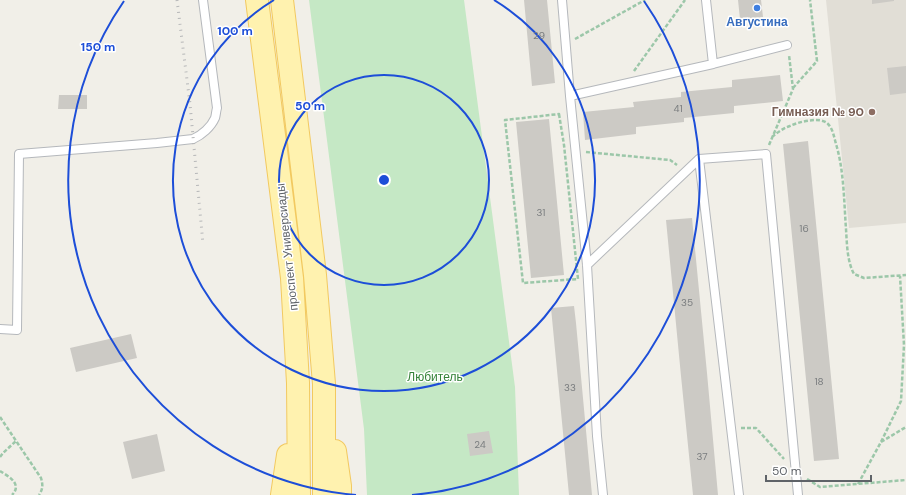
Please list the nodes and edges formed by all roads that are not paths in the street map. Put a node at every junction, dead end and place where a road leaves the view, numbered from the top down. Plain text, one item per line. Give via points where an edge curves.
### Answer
1 (203, 0) edge
2 (257, 0) edge
3 (282, 0) edge
4 (562, 0) edge
5 (706, 0) edge
6 (787, 45) road end
7 (713, 64) junction
8 (570, 96) junction
9 (699, 159) junction
10 (587, 265) junction
11 (0, 329) edge
12 (298, 383) junction
13 (324, 384) junction
14 (282, 495) edge
15 (299, 495) edge
16 (324, 495) edge
17 (340, 495) edge
18 (603, 495) edge
19 (739, 495) edge
20 (798, 495) edge

1 - 11 lane via 217,108 215,118 208,129 193,139 19,154 17,330
2 - 12 main road, проспект Универсиады via 292,278
3 - 13 main road, проспект Универсиады via 315,275
4 - 8 lane
5 - 7 lane
6 - 7 lane
7 - 8 lane
8 - 10 lane
9 - 10 lane
9 - 19 lane
9 - 20 lane via 766,154
10 - 18 lane
12 - 14 main road
12 - 15 main road, проспект Универсиады
13 - 16 main road, проспект Универсиады
13 - 17 main road

